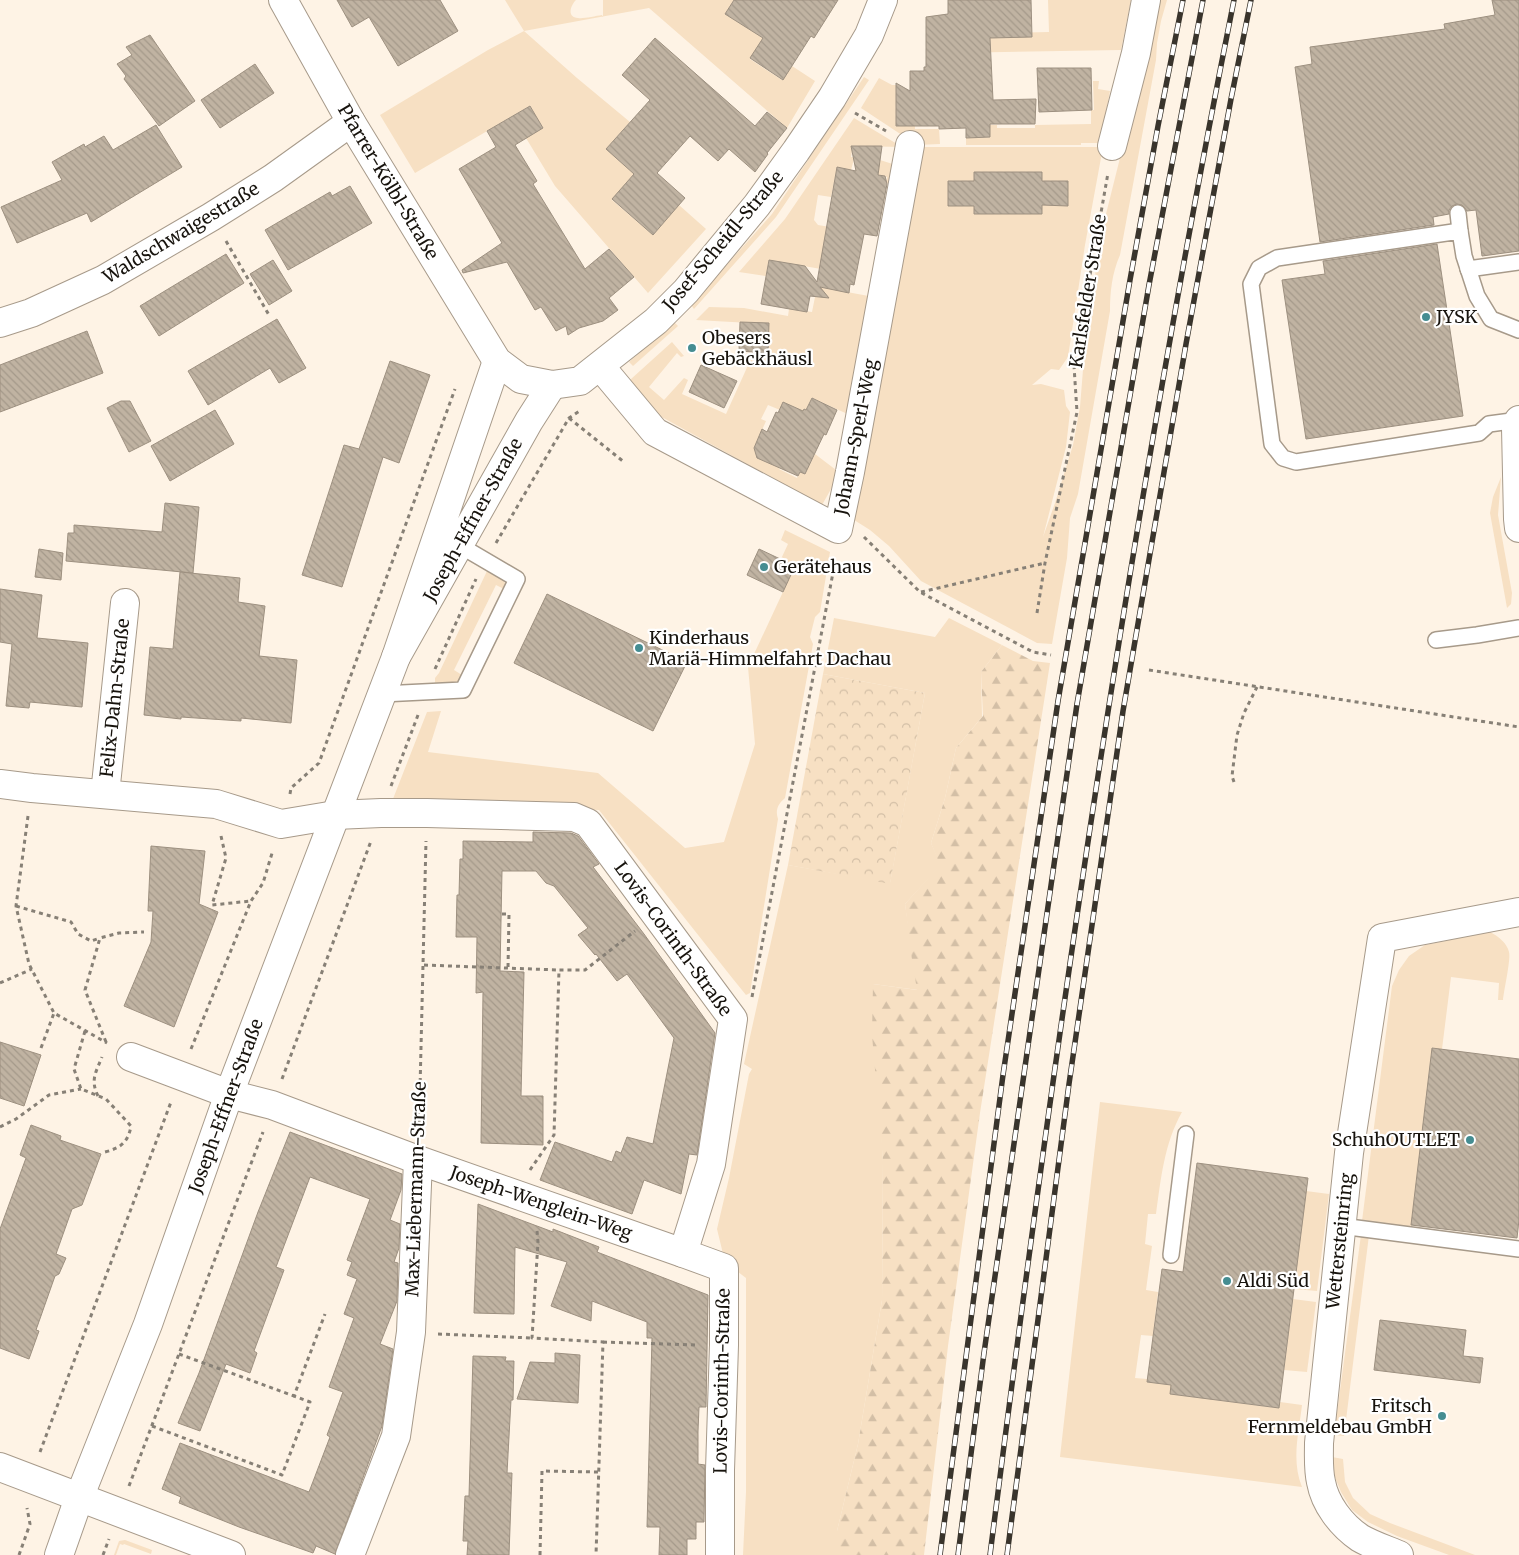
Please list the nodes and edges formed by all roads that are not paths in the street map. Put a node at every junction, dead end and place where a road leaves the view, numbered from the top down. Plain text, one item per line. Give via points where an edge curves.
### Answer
1 (283, 0) edge
2 (884, 0) edge
3 (1146, 0) edge
4 (351, 122) junction
5 (910, 145) road end
6 (1112, 146) road end
7 (1458, 213) dead end
8 (1460, 231) junction
9 (1519, 262) edge
10 (1468, 269) junction
11 (0, 323) edge
12 (1519, 330) edge
13 (496, 361) junction
14 (609, 376) junction
15 (552, 385) junction
16 (1519, 420) edge
17 (1519, 528) edge
18 (459, 545) junction
19 (125, 602) dead end
20 (1519, 628) edge
21 (1436, 640) dead end
22 (396, 657) junction
23 (382, 694) junction
24 (0, 784) edge
25 (105, 794) junction
26 (335, 815) junction
27 (1519, 912) edge
28 (131, 1057) road end
29 (229, 1094) junction
30 (1186, 1134) dead end
31 (418, 1160) junction
32 (1341, 1226) junction
33 (1519, 1249) edge
34 (683, 1253) junction
35 (1171, 1255) dead end
36 (0, 1467) edge
37 (79, 1498) junction
38 (59, 1555) edge
39 (231, 1555) edge
40 (350, 1555) edge
41 (720, 1555) edge
42 (1399, 1555) edge

1 - 4 street, Pfarrer-Kölbl-Straße
2 - 14 street, Josef-Scheidl-Straße via 869,34 832,98 757,205 686,291
3 - 6 street
4 - 11 street, Waldschwaigestraße via 273,178 103,280 31,313
4 - 13 street, Pfarrer-Kölbl-Straße
5 - 14 street, Johann-Sperl-Weg via 838,529 655,432
7 - 8 lane
8 - 10 lane
8 - 16 lane via 1277,258 1259,268 1251,284 1272,444 1283,458 1296,462 1479,433 1489,424
9 - 10 lane
10 - 12 lane via 1477,296 1491,319
13 - 15 street, Josef-Scheidl-Straße via 521,379
13 - 22 street, Joseph-Effner-Straße
14 - 15 street, Josef-Scheidl-Straße
15 - 18 street, Joseph-Effner-Straße
16 - 17 street via 1516,428
18 - 22 street, Joseph-Effner-Straße
18 - 23 lane via 517,580 463,690
19 - 25 street, Felix-Dahn-Straße
20 - 21 lane
22 - 23 street, Joseph-Effner-Straße
23 - 26 street, Joseph-Effner-Straße
24 - 25 street, Felix-Dahn-Straße
25 - 26 street, Felix-Dahn-Straße via 216,804 281,824
26 - 29 street, Joseph-Effner-Straße
26 - 34 street, Lovis-Corinth-Straße via 427,813 574,817 588,823 734,1019 710,1164
27 - 32 street, Wettersteinring via 1382,938
28 - 29 street, Joseph-Wenglein-Weg
29 - 31 street, Joseph-Wenglein-Weg via 272,1105
29 - 37 street, Joseph-Effner-Straße via 148,1324
30 - 35 lane
31 - 34 street, Joseph-Wenglein-Weg
31 - 40 street, Max-Liebermann-Straße via 411,1332 396,1436
32 - 33 lane
32 - 42 street, Wettersteinring via 1319,1443 1321,1483 1330,1507 1343,1524 1362,1539
34 - 41 street, Lovis-Corinth-Straße via 724,1268
36 - 37 street
37 - 38 street, Joseph-Effner-Straße
37 - 39 street

